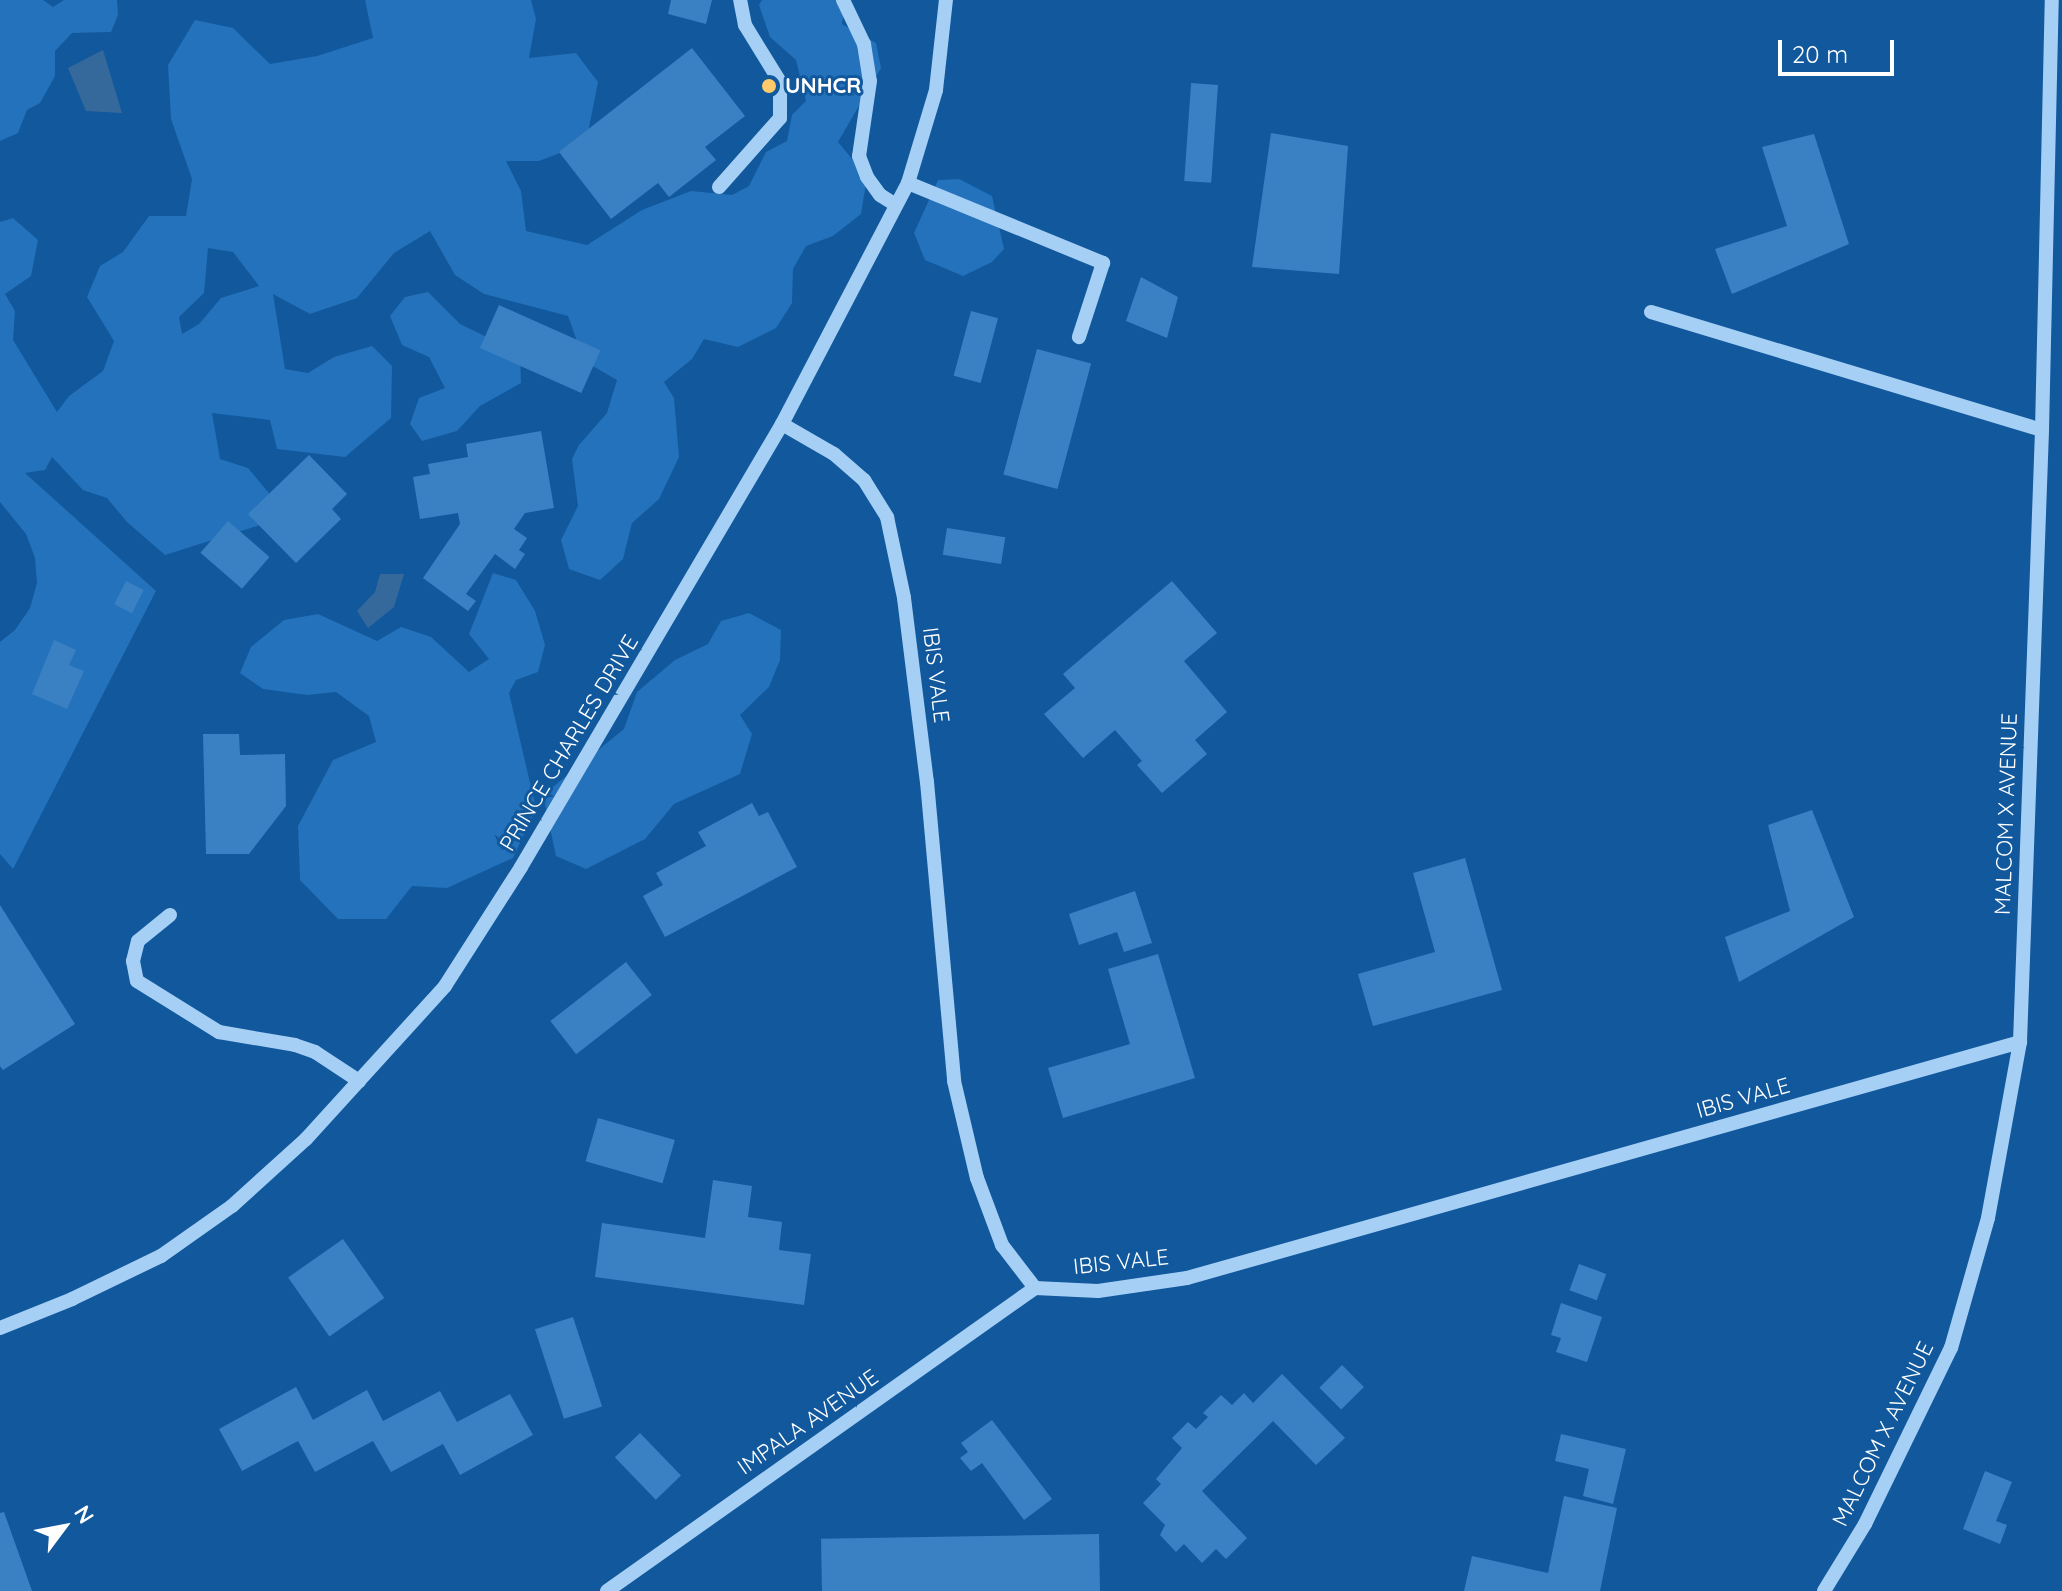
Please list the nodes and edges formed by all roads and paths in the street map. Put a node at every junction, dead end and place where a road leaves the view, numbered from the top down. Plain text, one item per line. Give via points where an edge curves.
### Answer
1 (740, 0) edge
2 (843, 0) edge
3 (946, 0) edge
4 (2052, 0) edge
5 (2057, 23) edge
6 (908, 183) junction
7 (719, 187) dead end
8 (896, 205) junction
9 (1651, 312) dead end
10 (1079, 337) dead end
11 (782, 424) junction
12 (2042, 430) junction
13 (170, 915) dead end
14 (2020, 1042) junction
15 (359, 1081) junction
16 (1035, 1288) junction
17 (0, 1328) edge
18 (607, 1591) edge
19 (1824, 1591) edge

1 - 7 street via 745,25 780,82 780,118
2 - 8 street via 864,44 870,81 859,156 880,195
3 - 6 street, PRINCE CHARLES DRIVE via 936,90
4 - 5 street, MALCOM X AVENUE
5 - 12 street, MALCOM X AVENUE
6 - 8 street, PRINCE CHARLES DRIVE
6 - 10 street via 1103,263
8 - 11 street, PRINCE CHARLES DRIVE
9 - 12 street
11 - 15 street, PRINCE CHARLES DRIVE via 445,986
11 - 16 street, IBIS VALE via 834,454 864,480 887,517 904,598 925,767 954,1081 977,1178 1002,1245
12 - 14 street, MALCOM X AVENUE
13 - 15 street via 138,941 133,961 137,981 219,1032 305,1048
14 - 16 street, IBIS VALE via 1187,1278 1098,1291
14 - 19 street, MALCOM X AVENUE via 1988,1218 1951,1348 1865,1524
15 - 17 street, PRINCE CHARLES DRIVE via 306,1139 232,1206 161,1256
16 - 18 street, IMPALA AVENUE

